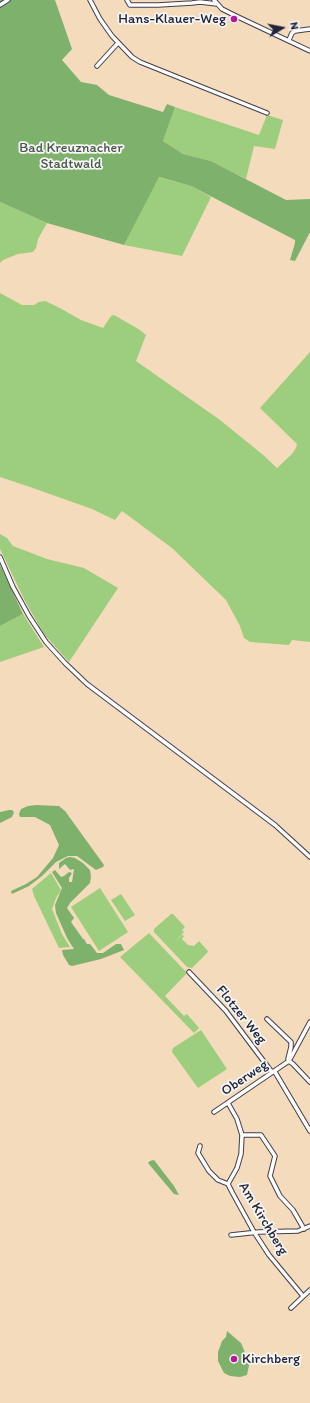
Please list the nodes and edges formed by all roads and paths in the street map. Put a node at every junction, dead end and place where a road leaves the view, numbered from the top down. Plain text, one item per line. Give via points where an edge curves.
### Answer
1 (8, 0) edge
2 (90, 0) edge
3 (127, 0) edge
4 (214, 0) edge
5 (217, 4) junction
6 (0, 5) edge
7 (310, 29) edge
8 (289, 40) junction
9 (118, 43) junction
10 (310, 51) edge
11 (97, 66) dead end
12 (266, 113) dead end
13 (0, 557) edge
14 (310, 857) edge
15 (189, 972) dead end
16 (267, 1018) dead end
17 (310, 1022) edge
18 (289, 1061) junction
19 (275, 1072) junction
20 (310, 1082) edge
21 (228, 1103) junction
22 (214, 1112) dead end
23 (310, 1131) edge
24 (242, 1135) junction
25 (200, 1146) dead end
26 (228, 1184) junction
27 (310, 1226) edge
28 (304, 1229) junction
29 (254, 1232) junction
30 (231, 1235) dead end
31 (310, 1291) edge
32 (303, 1296) junction
33 (291, 1308) dead end

1 - 6 street
2 - 9 street
3 - 5 street via 130,5 200,2
4 - 5 street
5 - 8 street via 222,9
7 - 8 street via 295,31
8 - 10 street
9 - 11 street
9 - 12 street via 132,57 148,66
13 - 14 street via 29,616 46,642 65,663 87,684 275,825
15 - 19 street, Flotzer Weg via 226,1011 271,1071
16 - 18 street, Oberweg via 290,1042
17 - 18 street, Oberweg
18 - 19 street, Oberweg
18 - 20 street
19 - 21 street, Oberweg
19 - 23 street, Flotzer Weg
21 - 22 street, Oberweg
21 - 24 street, Am Kirchberg
24 - 26 street, Am Kirchberg via 241,1154
24 - 28 street via 261,1135 275,1156 270,1176 280,1196 294,1210
25 - 26 street via 198,1153 209,1171 218,1180
26 - 29 street, Am Kirchberg
27 - 28 street
28 - 29 street
29 - 30 street
29 - 32 street, Am Kirchberg via 269,1255
31 - 32 street
32 - 33 street

